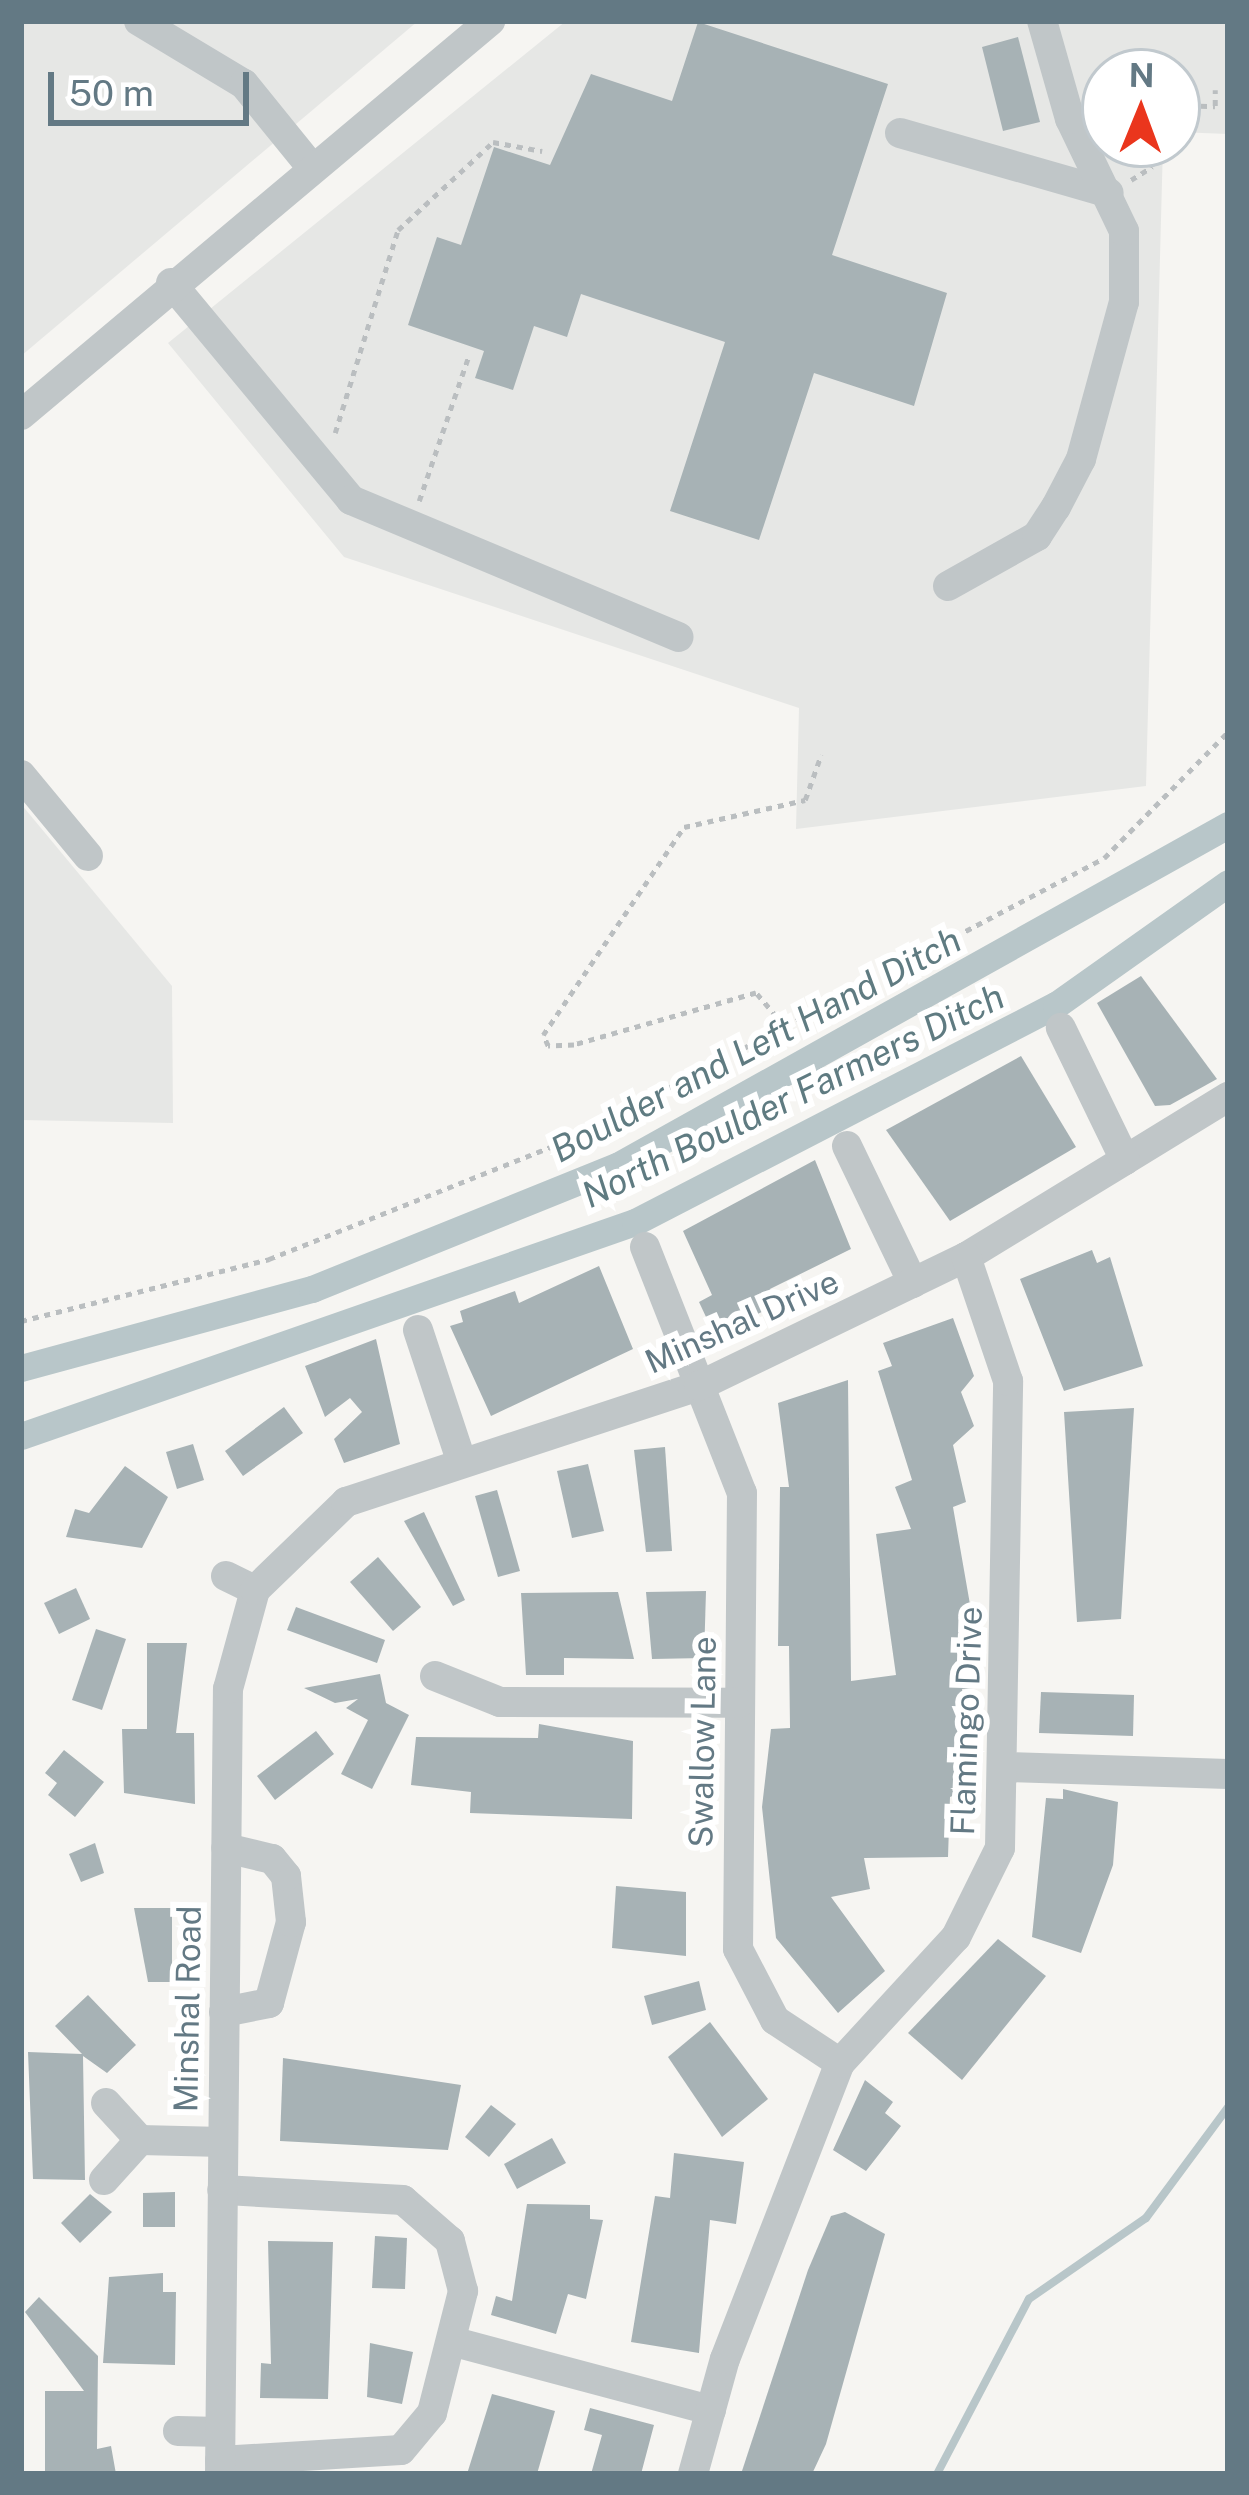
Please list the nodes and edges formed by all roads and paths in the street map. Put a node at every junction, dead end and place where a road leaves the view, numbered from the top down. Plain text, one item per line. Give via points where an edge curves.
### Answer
1 (139, 21) edge
2 (490, 21) edge
3 (1042, 21) edge
4 (1215, 91) dead end
5 (1201, 106) edge
6 (900, 133) dead end
7 (542, 152) dead end
8 (311, 168) junction
9 (1151, 168) edge
10 (1111, 198) junction
11 (170, 283) junction
12 (468, 358) dead end
13 (21, 415) edge
14 (310, 450) junction
15 (410, 529) junction
16 (948, 586) dead end
17 (678, 637) dead end
18 (1228, 732) edge
19 (821, 755) dead end
20 (21, 775) edge
21 (88, 856) dead end
22 (784, 1026) junction
23 (1061, 1028) dead end
24 (1228, 1097) edge
25 (847, 1146) dead end
26 (1126, 1160) junction
27 (645, 1246) dead end
28 (966, 1257) junction
29 (913, 1283) junction
30 (21, 1321) edge
31 (418, 1330) dead end
32 (699, 1386) junction
33 (462, 1463) junction
34 (226, 1576) dead end
35 (255, 1590) junction
36 (435, 1676) dead end
37 (739, 1703) junction
38 (1005, 1767) junction
39 (1228, 1774) edge
40 (226, 1848) junction
41 (224, 2012) junction
42 (840, 2063) junction
43 (106, 2103) dead end
44 (140, 2140) junction
45 (223, 2142) junction
46 (104, 2180) dead end
47 (222, 2190) junction
48 (452, 2341) junction
49 (711, 2410) junction
50 (178, 2432) dead end
51 (220, 2456) edge
52 (693, 2474) edge

1 - 8 street via 244,84
2 - 8 street
3 - 10 street via 1070,119
4 - 5 path via 1215,106
6 - 10 street
7 - 14 path via 493,142 398,230 340,430
8 - 11 street
9 - 10 path
10 - 16 street via 1124,302 1082,459 1037,536
11 - 13 street
11 - 14 street
12 - 15 path
14 - 15 street via 351,500
15 - 17 street
18 - 22 path via 1104,858
19 - 22 path via 806,800 684,826 543,1035 548,1046 574,1045 756,993 771,998
20 - 21 street
22 - 30 path via 573,1138 316,1240
23 - 26 street
24 - 26 street, Minshal Drive
25 - 29 street
26 - 28 street, Minshal Drive
27 - 32 street, Swallow Lane
28 - 29 street, Minshal Drive
28 - 38 street, Flamingo Drive via 1008,1381
29 - 32 street, Minshal Drive
31 - 33 street
32 - 33 street, Minshal Drive
32 - 37 street, Swallow Lane via 742,1493
33 - 35 street, Minshal Drive via 346,1502
34 - 35 street
35 - 40 street, Minshal Road via 228,1689
36 - 37 street via 500,1702
37 - 42 street, Swallow Lane via 738,1949 775,2020
38 - 39 street
38 - 42 street, Flamingo Drive via 1000,1848 977,1906
40 - 41 street, Minshal Road
40 - 41 street via 272,1859 286,1876 292,1922 269,2003
41 - 45 street, Minshal Road
42 - 49 street, Flamingo Drive
43 - 44 street
44 - 45 street
44 - 46 street
45 - 47 street, Minshal Road
47 - 48 street via 375,2193 451,2220 463,2290
47 - 51 street, Minshal Road
48 - 49 street
48 - 51 street via 414,2455
49 - 52 street, Flamingo Drive
50 - 51 street

